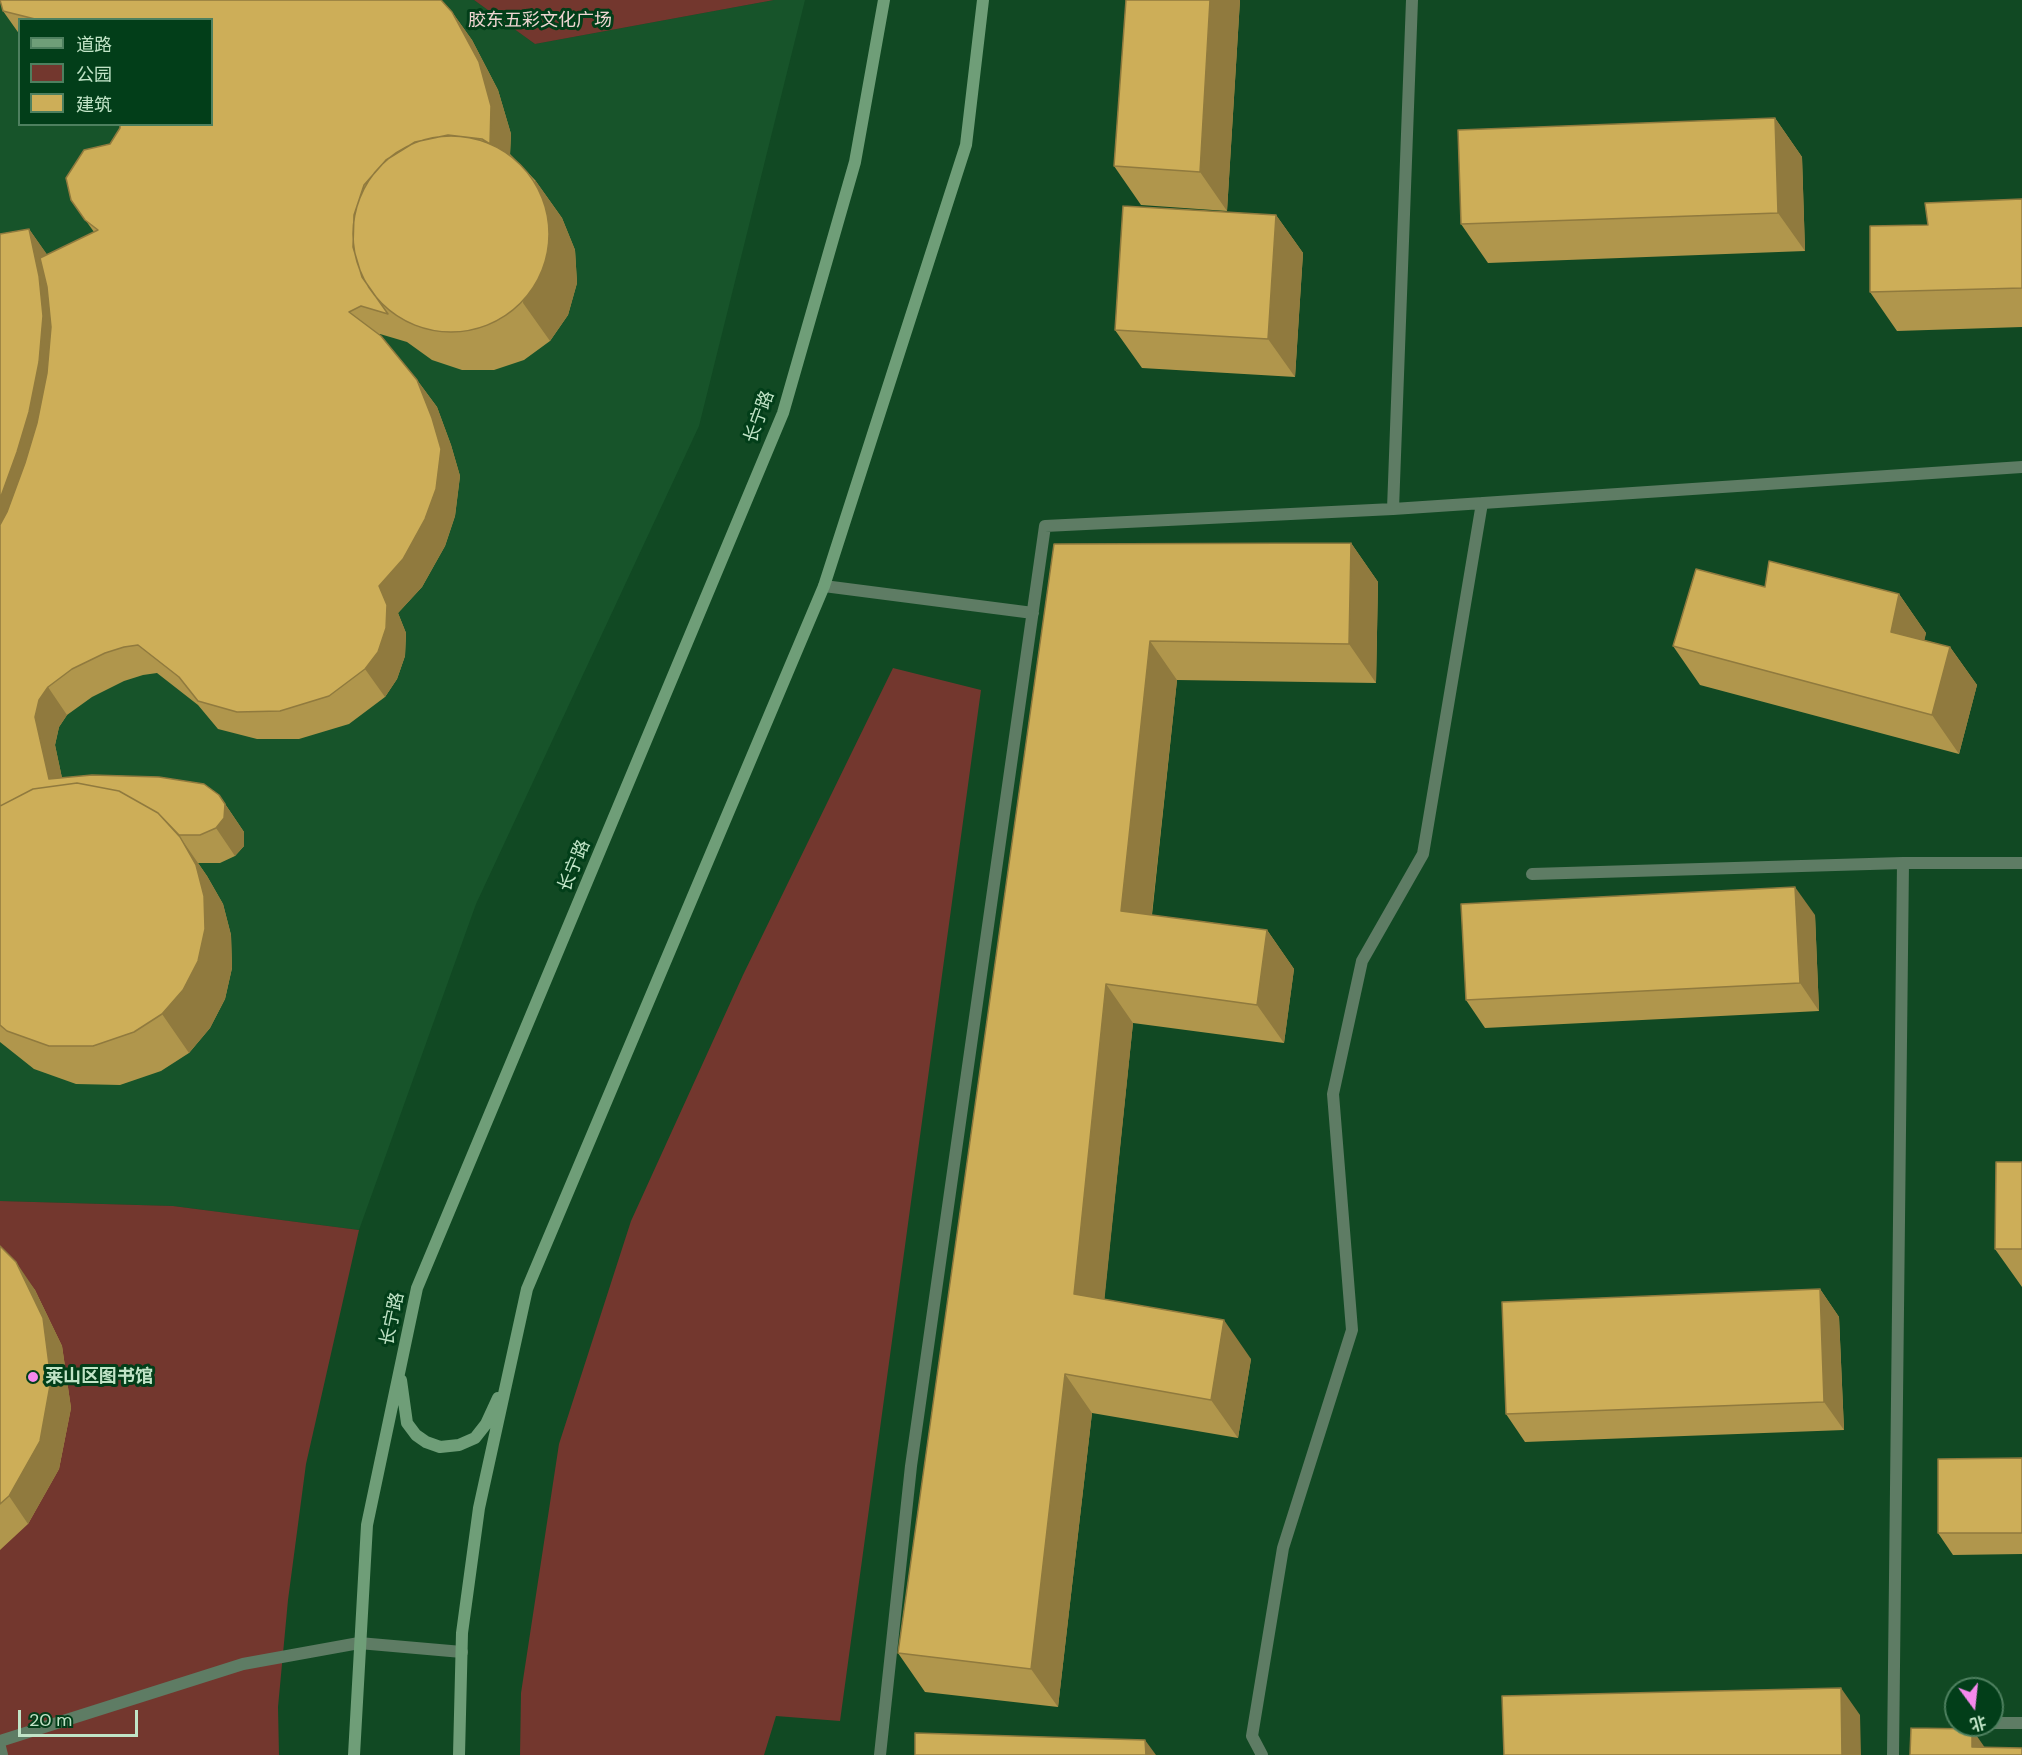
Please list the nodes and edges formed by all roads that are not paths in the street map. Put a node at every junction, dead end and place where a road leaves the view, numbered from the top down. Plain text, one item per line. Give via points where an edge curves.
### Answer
1 (884, 0) edge
2 (983, 0) edge
3 (1412, 0) edge
4 (2022, 467) edge
5 (1482, 503) junction
6 (1393, 509) junction
7 (824, 586) junction
8 (1033, 613) junction
9 (1903, 863) junction
10 (2022, 863) edge
11 (1532, 874) dead end
12 (400, 1370) junction
13 (509, 1376) junction
14 (359, 1643) junction
15 (462, 1652) junction
16 (2004, 1723) edge
17 (2022, 1723) edge
18 (0, 1741) edge
19 (0, 1747) edge
20 (2, 1755) edge
21 (354, 1755) edge
22 (459, 1755) edge
23 (880, 1755) edge
24 (1262, 1755) edge
25 (1893, 1755) edge

1 - 12 street, 长宁路 via 855,162 783,413 417,1288
2 - 7 street via 966,145
3 - 6 street
4 - 5 street
5 - 6 street
5 - 24 street via 1423,854 1362,960 1333,1094 1352,1330 1282,1548 1252,1736
6 - 8 street via 1046,526
7 - 8 street
7 - 13 street via 527,1288
8 - 23 street via 911,1466
9 - 10 street
9 - 11 street
9 - 25 street
12 - 13 street via 406,1423 416,1435 440,1447 475,1438
12 - 14 street, 长宁路 via 367,1525
13 - 15 street via 479,1509
14 - 15 street
14 - 18 street via 243,1664
14 - 21 street, 长宁路
15 - 22 street
16 - 17 street
19 - 20 street

